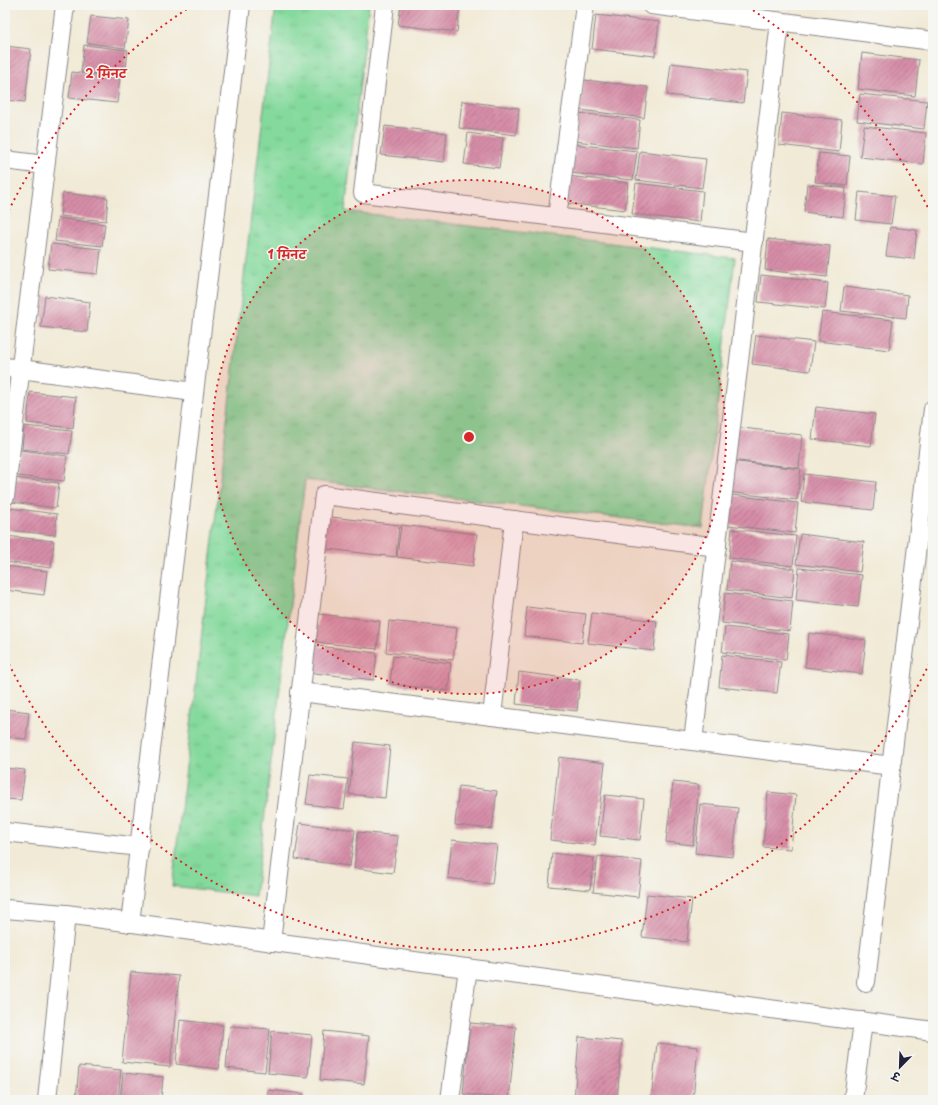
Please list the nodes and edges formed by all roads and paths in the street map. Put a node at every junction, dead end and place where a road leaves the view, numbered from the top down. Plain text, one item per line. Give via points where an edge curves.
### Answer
1 (64, 5) edge
2 (241, 5) edge
3 (385, 5) edge
4 (585, 5) edge
5 (651, 5) edge
6 (780, 22) junction
7 (933, 41) edge
8 (5, 160) edge
9 (45, 165) junction
10 (557, 217) junction
11 (754, 242) junction
12 (13, 368) edge
13 (194, 392) junction
14 (933, 410) edge
15 (5, 497) edge
16 (514, 520) junction
17 (717, 547) junction
18 (300, 692) junction
19 (492, 716) junction
20 (693, 741) junction
21 (892, 766) junction
22 (5, 832) edge
23 (140, 847) junction
24 (5, 909) edge
25 (66, 914) junction
26 (130, 923) junction
27 (271, 942) junction
28 (468, 968) junction
29 (866, 982) dead end
30 (863, 1021) junction
31 (933, 1031) edge
32 (47, 1100) edge
33 (450, 1100) edge
34 (853, 1100) edge

1 - 9 street
2 - 13 street
3 - 10 street via 363,193
4 - 10 street
5 - 6 street
6 - 7 street
6 - 11 street
8 - 9 street
9 - 12 street
10 - 11 street
11 - 17 street
12 - 13 street
12 - 15 street
13 - 23 street
14 - 21 street
16 - 17 street
16 - 18 street via 324,495
16 - 19 street
17 - 20 street
18 - 19 street
18 - 27 street
19 - 20 street
20 - 21 street
21 - 29 street
22 - 23 street
23 - 26 street
24 - 25 street
25 - 26 street
25 - 32 street
26 - 27 street
27 - 28 street
28 - 30 street
28 - 33 street
30 - 31 street
30 - 34 street

